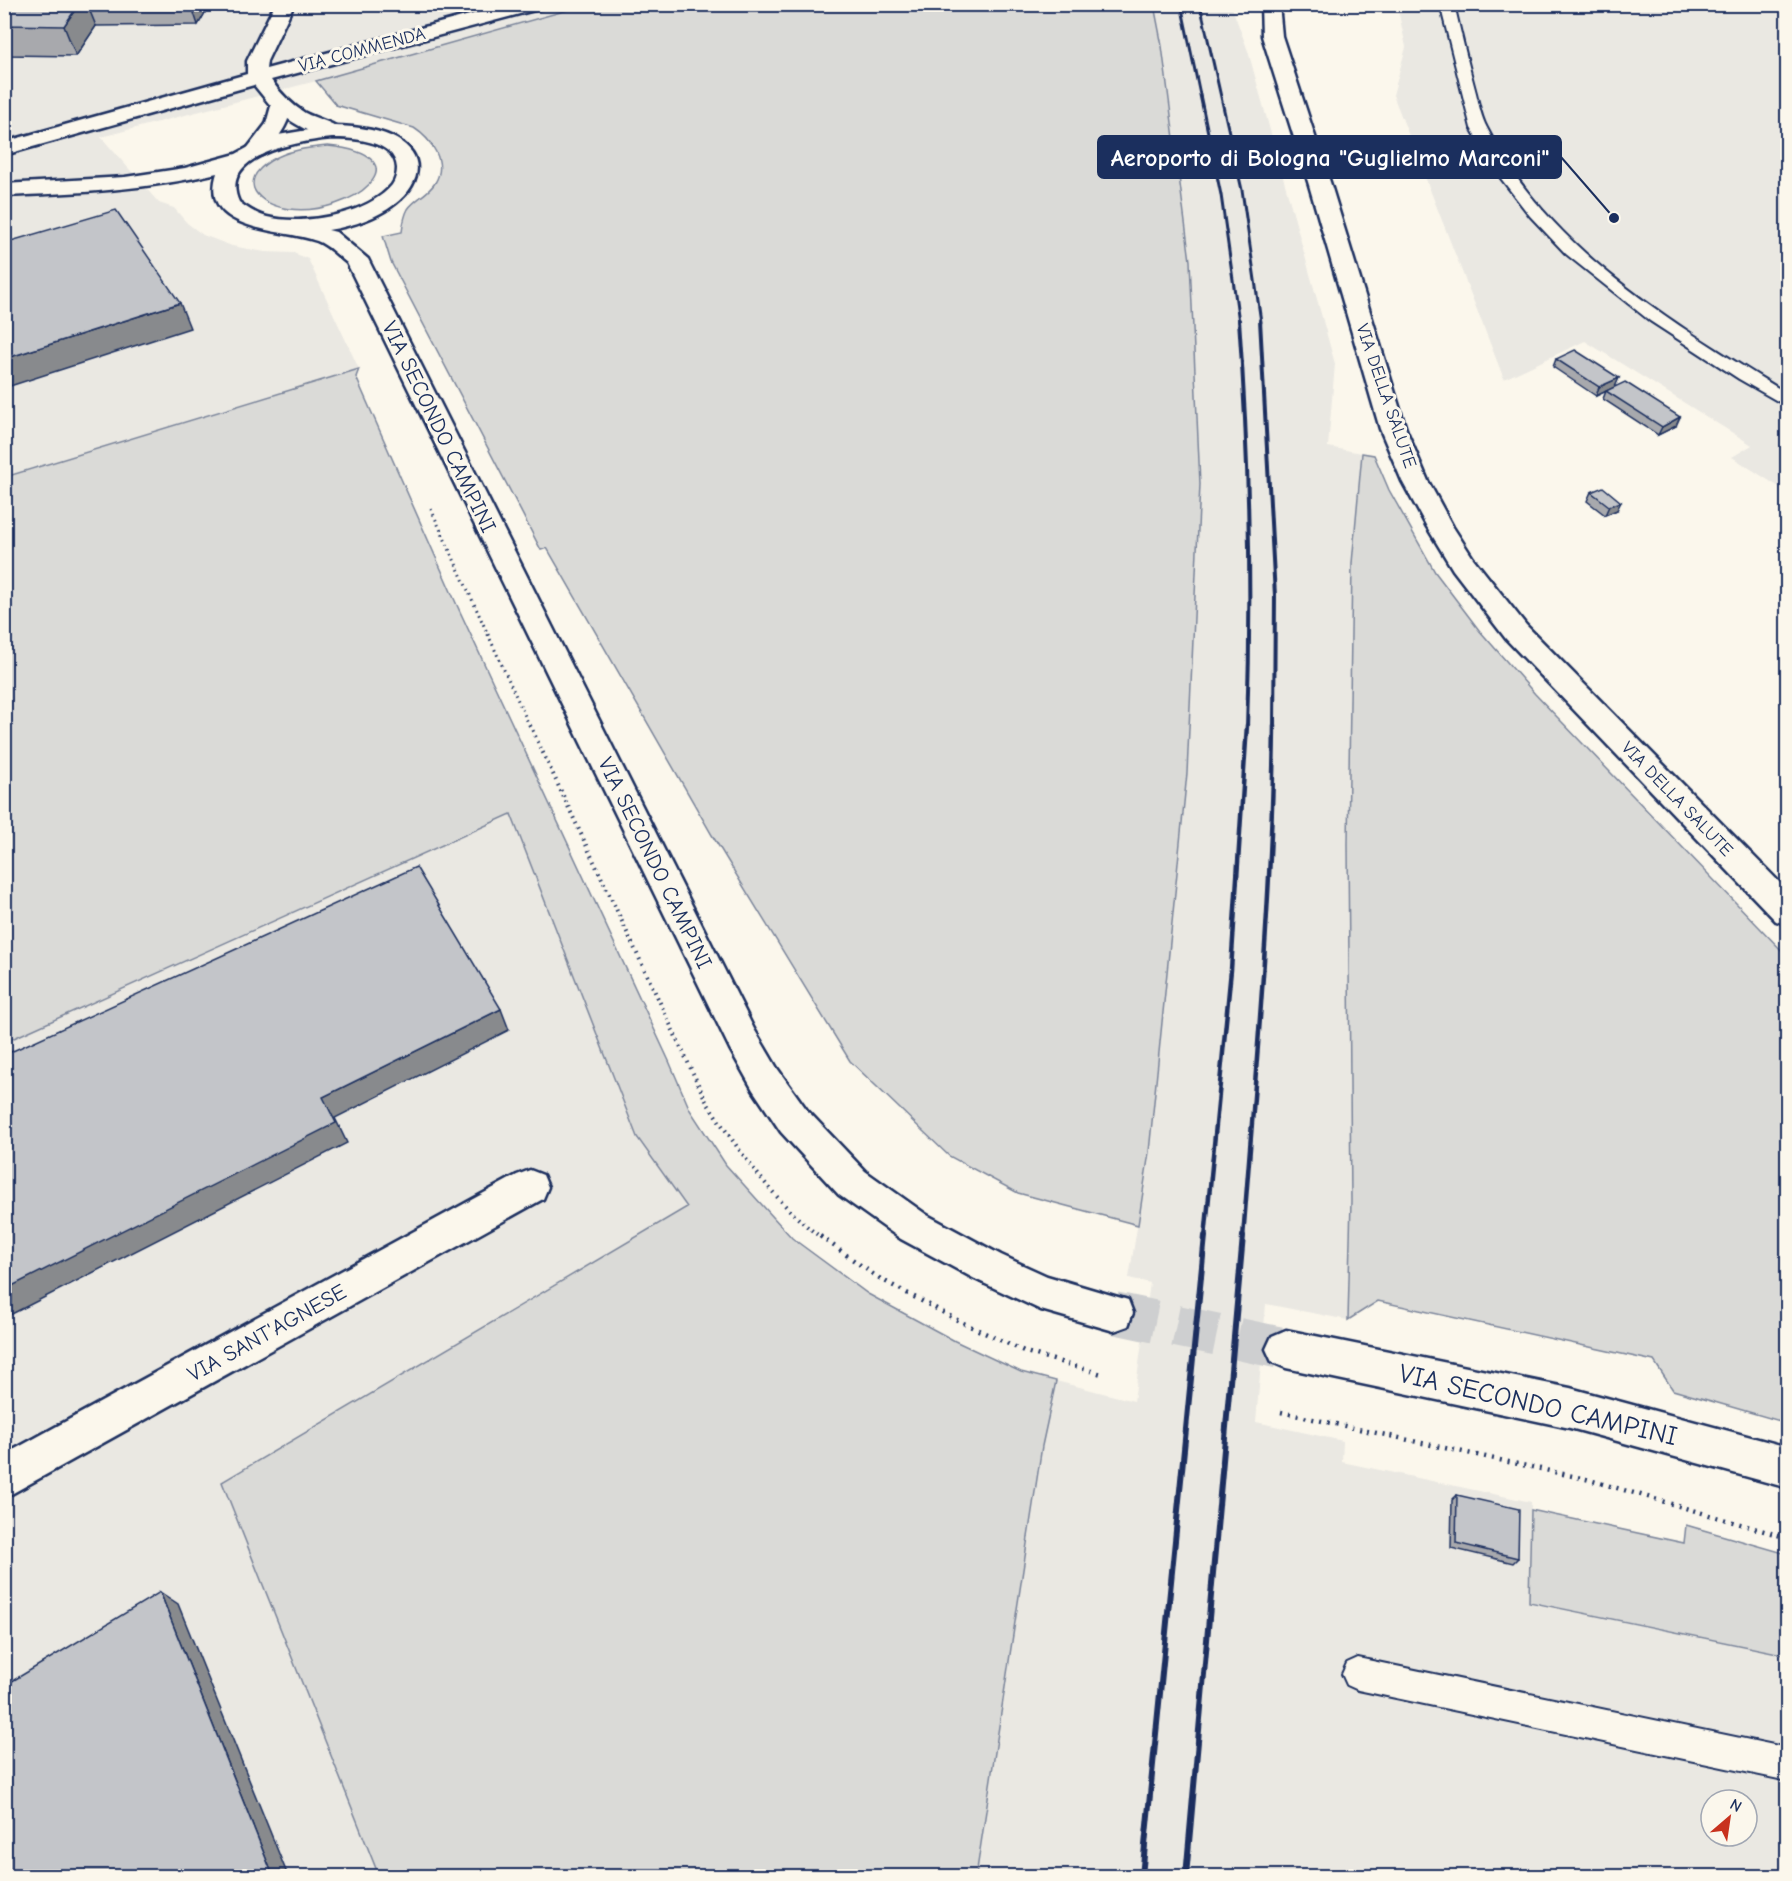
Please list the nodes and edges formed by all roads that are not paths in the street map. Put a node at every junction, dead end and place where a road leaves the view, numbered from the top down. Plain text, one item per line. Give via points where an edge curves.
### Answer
1 (285, 4) edge
2 (535, 4) edge
3 (1270, 4) edge
4 (1447, 4) edge
5 (259, 77) junction
6 (281, 106) junction
7 (332, 132) junction
8 (4, 149) edge
9 (250, 154) junction
10 (132, 184) junction
11 (4, 190) edge
12 (392, 198) junction
13 (231, 206) junction
14 (295, 226) junction
15 (357, 260) junction
16 (1788, 402) edge
17 (1788, 912) edge
18 (530, 1187) dead end
19 (1114, 1313) tunnel mouth
20 (1286, 1348) tunnel mouth
21 (1788, 1468) edge
22 (4, 1478) edge
23 (1358, 1674) dead end
24 (1788, 1765) edge

1 - 5 street via 257,61
2 - 5 street, VIA COMMENDA
3 - 17 street, VIA DELLA SALUTE via 1272,36 1393,429 1414,481 1440,527 1516,632
4 - 16 lane via 1478,126 1494,157 1532,208 1588,266
5 - 6 street
5 - 8 street, VIA COMMENDA
6 - 7 street via 301,120
6 - 9 street via 276,125
7 - 9 street via 287,139
7 - 12 street via 376,137 394,145 405,157 409,170
9 - 10 street via 196,173
9 - 13 street via 231,170 224,183 224,195
10 - 11 street
10 - 13 street via 188,189
12 - 14 street via 350,219
12 - 15 street via 363,230
13 - 14 street via 246,217 268,224
14 - 15 street, VIA SECONDO CAMPINI via 328,237
15 - 19 street, VIA SECONDO CAMPINI via 742,1039 794,1121 852,1183 914,1227 1041,1292
18 - 22 street, VIA SANT'AGNESE
20 - 21 street, VIA SECONDO CAMPINI via 1570,1408
23 - 24 lane

